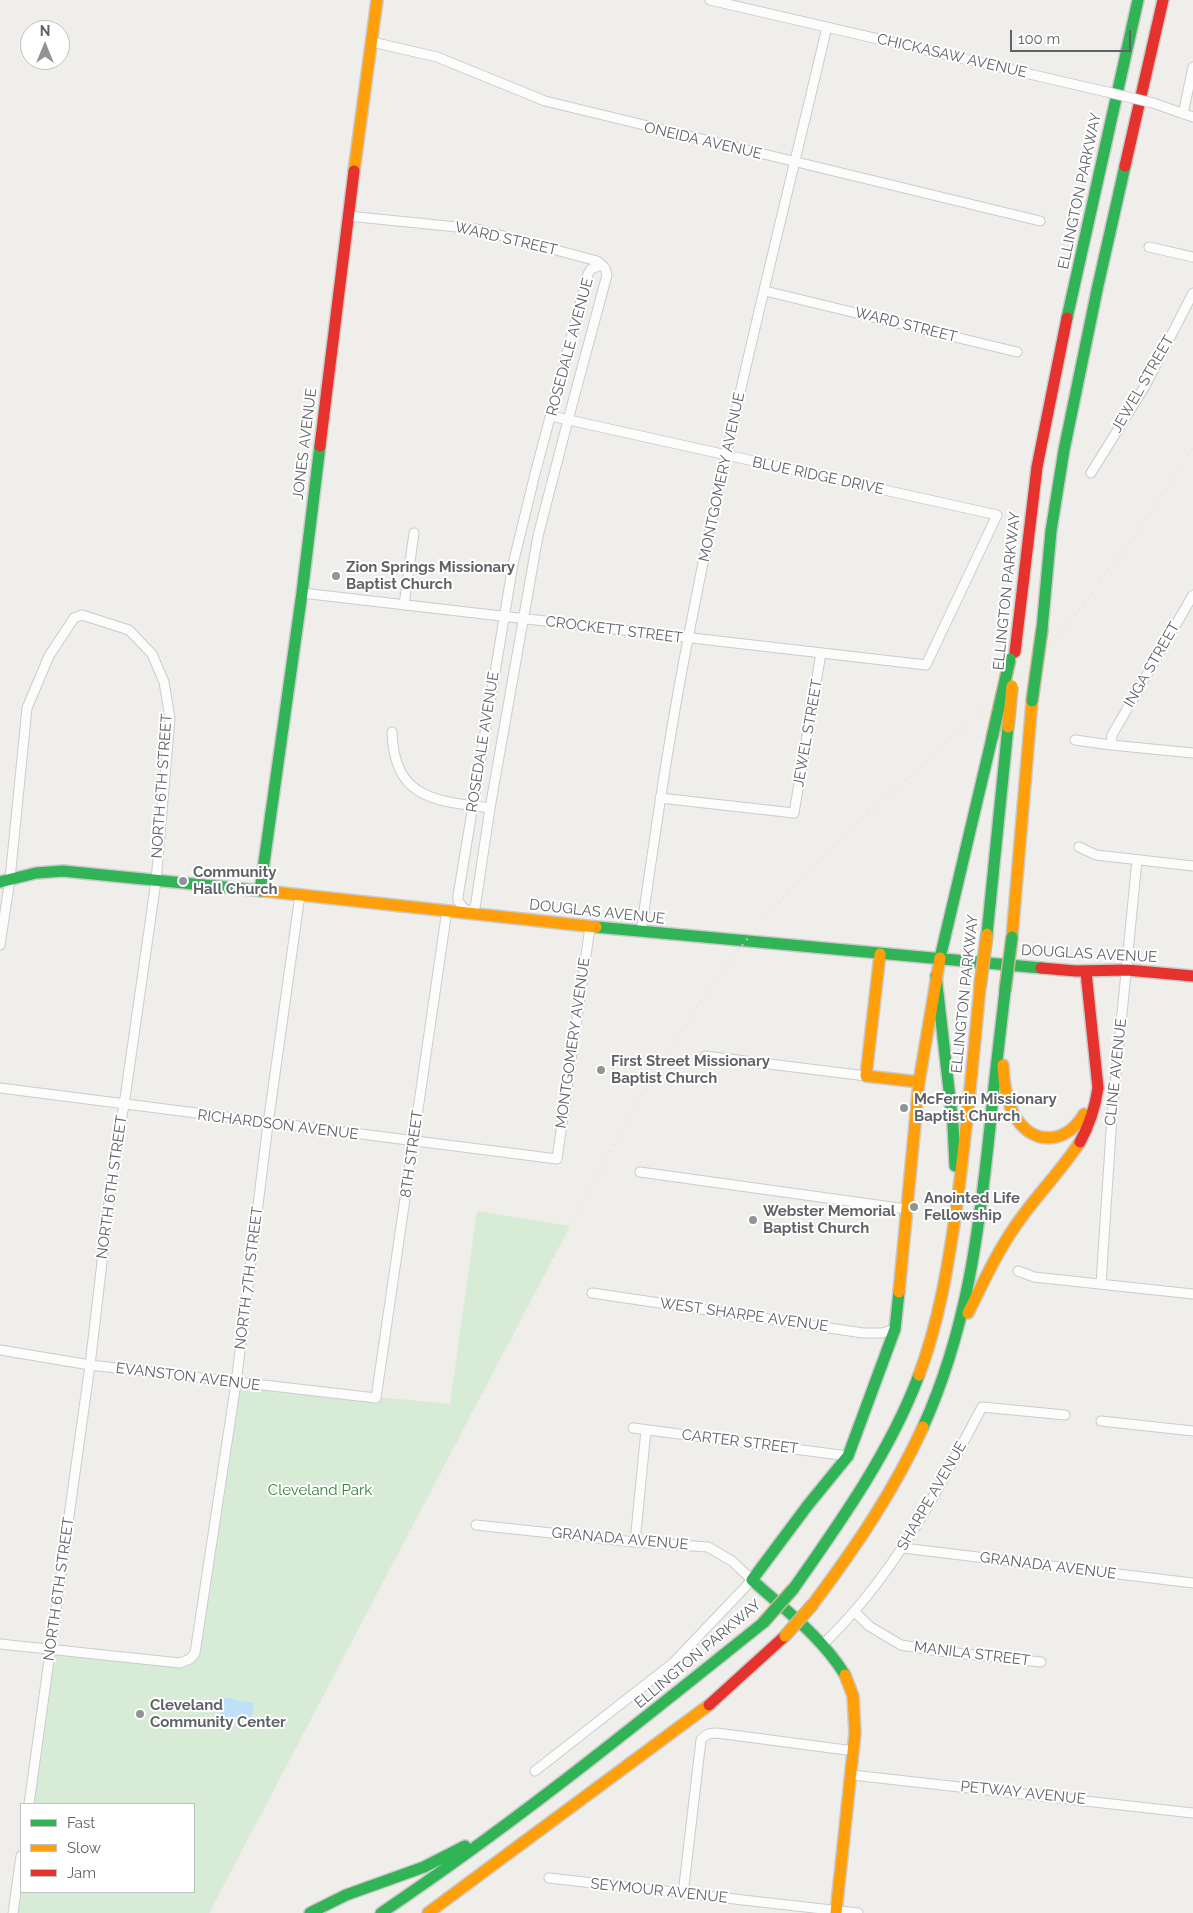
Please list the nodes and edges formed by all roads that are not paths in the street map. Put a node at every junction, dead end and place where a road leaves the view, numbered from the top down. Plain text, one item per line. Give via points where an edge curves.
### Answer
1 (377, 0) edge
2 (710, 0) edge
3 (1138, 0) edge
4 (1162, 0) edge
5 (828, 27) junction
6 (372, 42) junction
7 (1193, 67) edge
8 (1184, 114) junction
9 (1193, 116) edge
10 (795, 163) junction
11 (348, 216) junction
12 (1040, 221) dead end
13 (1149, 247) dead end
14 (1193, 257) edge
15 (601, 265) junction
16 (765, 291) junction
17 (1193, 293) edge
18 (1017, 352) dead end
19 (551, 416) junction
20 (568, 420) junction
21 (726, 456) junction
22 (1091, 473) dead end
23 (414, 533) dead end
24 (302, 594) junction
25 (1193, 595) edge
26 (404, 605) junction
27 (505, 616) junction
28 (524, 618) junction
29 (688, 639) junction
30 (821, 653) junction
31 (1012, 656) junction
32 (926, 665) joint
33 (392, 732) dead end
34 (1075, 740) dead end
35 (1112, 740) junction
36 (1193, 753) edge
37 (660, 798) junction
38 (472, 806) junction
39 (490, 808) junction
40 (1079, 847) dead end
41 (1137, 860) junction
42 (1193, 866) edge
43 (5, 880) edge
44 (156, 881) junction
45 (260, 891) junction
46 (300, 895) junction
47 (447, 910) junction
48 (466, 912) junction
49 (590, 927) junction
50 (641, 932) junction
51 (0, 945) edge
52 (880, 954) junction
53 (940, 958) junction
54 (1127, 970) junction
55 (1081, 972) junction
56 (936, 976) junction
57 (1193, 976) edge
58 (1002, 1016) junction
59 (704, 1056) dead end
60 (866, 1076) junction
61 (919, 1082) junction
62 (0, 1088) edge
63 (124, 1105) junction
64 (268, 1124) junction
65 (413, 1142) junction
66 (557, 1160) joint
67 (640, 1172) dead end
68 (958, 1207) junction
69 (906, 1209) junction
70 (1018, 1271) dead end
71 (1101, 1284) junction
72 (592, 1294) dead end
73 (1193, 1294) edge
74 (895, 1329) junction
75 (958, 1335) junction
76 (0, 1350) edge
77 (90, 1365) junction
78 (236, 1383) junction
79 (376, 1398) joint
80 (1065, 1415) dead end
81 (1101, 1421) dead end
82 (633, 1428) dead end
83 (646, 1430) junction
84 (1193, 1431) edge
85 (848, 1456) junction
86 (476, 1525) dead end
87 (635, 1542) junction
88 (903, 1548) junction
89 (752, 1580) junction
90 (1193, 1582) edge
91 (855, 1612) junction
92 (0, 1644) edge
93 (822, 1645) junction
94 (51, 1650) junction
95 (1041, 1662) dead end
96 (854, 1751) junction
97 (535, 1771) dead end
98 (852, 1774) junction
99 (29, 1803) edge
100 (1193, 1813) edge
101 (516, 1817) junction
102 (20, 1863) edge
103 (549, 1878) dead end
104 (470, 1883) junction
105 (683, 1894) junction
106 (836, 1912) edge
107 (13, 1913) edge
108 (310, 1913) edge
109 (381, 1913) edge
110 (428, 1913) edge
111 (437, 1913) edge
112 (858, 1913) edge

1 - 6 main road, JONES AVENUE
2 - 5 street, CHICKASAW AVENUE
3 - 31 main road, ELLINGTON PARKWAY via 1037,467
4 - 58 main road, bridge via 1097,290 1064,450 1051,532
5 - 8 street, CHICKASAW AVENUE, bridge via 1153,102
5 - 10 street, MONTGOMERY AVENUE
6 - 10 street, ONEIDA AVENUE via 437,56 545,101
6 - 11 main road, JONES AVENUE
7 - 8 street
8 - 9 street, CHICKASAW AVENUE
10 - 12 street, ONEIDA AVENUE
10 - 16 street, MONTGOMERY AVENUE
11 - 15 street, WARD STREET via 476,229 589,258
11 - 24 main road, JONES AVENUE
13 - 14 street
15 - 19 street, ROSEDALE AVENUE via 591,268 588,274
15 - 20 street, ROSEDALE AVENUE via 608,278
16 - 18 street, WARD STREET
16 - 21 street, MONTGOMERY AVENUE
17 - 22 street, JEWEL STREET via 1145,386
19 - 20 street, BLUE RIDGE DRIVE
19 - 27 street, ROSEDALE AVENUE via 513,564
20 - 21 street, BLUE RIDGE DRIVE
20 - 28 street, ROSEDALE AVENUE via 538,536
21 - 29 street, MONTGOMERY AVENUE
21 - 32 street, BLUE RIDGE DRIVE via 997,514
23 - 26 street
24 - 26 street, CROCKETT STREET
24 - 45 main road, JONES AVENUE
25 - 35 street, INGA STREET
26 - 27 street, CROCKETT STREET
27 - 28 street, CROCKETT STREET
27 - 38 street, ROSEDALE AVENUE
28 - 29 street, CROCKETT STREET
28 - 39 street, ROSEDALE AVENUE
29 - 30 street, CROCKETT STREET
29 - 37 street, MONTGOMERY AVENUE
30 - 32 street, CROCKETT STREET
30 - 37 street, JEWEL STREET via 794,813
31 - 53 main road, bridge
31 - 68 main road, ELLINGTON PARKWAY, bridge via 1008,727
33 - 38 street via 395,759 413,788 429,797
34 - 35 street
35 - 36 street
37 - 50 street, MONTGOMERY AVENUE
38 - 39 street
38 - 48 street, ROSEDALE AVENUE via 458,896
39 - 48 street, ROSEDALE AVENUE via 475,907
40 - 41 street via 1096,854
41 - 42 street
41 - 54 street, CLINE AVENUE
43 - 44 main road, DOUGLAS AVENUE via 63,871
43 - 44 street, NORTH 6TH STREET via 27,708 49,656 74,618 82,615 130,630 152,654 164,682 170,718
43 - 51 street
44 - 45 main road, DOUGLAS AVENUE
44 - 63 street, NORTH 6TH STREET
45 - 46 main road, DOUGLAS AVENUE
46 - 47 main road, DOUGLAS AVENUE
46 - 64 street, NORTH 7TH STREET
47 - 48 main road, DOUGLAS AVENUE
47 - 65 street, 8TH STREET
48 - 49 main road, DOUGLAS AVENUE
49 - 50 main road, DOUGLAS AVENUE
49 - 66 street, MONTGOMERY AVENUE
50 - 52 main road, DOUGLAS AVENUE
52 - 53 main road, DOUGLAS AVENUE
52 - 60 main road
53 - 55 main road, DOUGLAS AVENUE
53 - 56 main road
54 - 55 main road, DOUGLAS AVENUE
54 - 57 main road, DOUGLAS AVENUE
54 - 71 street, CLINE AVENUE via 1112,1116
55 - 58 main road via 1089,1090 1080,1124 1070,1133 1047,1139 1036,1136 1016,1118 1004,1084
55 - 75 main road via 1098,1088 1092,1117 1078,1145 1016,1224
56 - 61 main road
56 - 68 main road via 953,1125
58 - 75 main road via 981,1207
59 - 60 street
60 - 61 main road
61 - 69 main road
62 - 63 street, RICHARDSON AVENUE
63 - 64 street, RICHARDSON AVENUE
63 - 77 street, NORTH 6TH STREET via 113,1168
64 - 65 street, RICHARDSON AVENUE
64 - 78 street, NORTH 7TH STREET
65 - 66 street, RICHARDSON AVENUE
65 - 79 street, 8TH STREET
67 - 69 street
68 - 101 main road, ELLINGTON PARKWAY, bridge via 940,1307 918,1380 898,1427 844,1518 794,1588 763,1623
69 - 74 main road
70 - 71 street via 1034,1277
71 - 73 street
72 - 74 street, WEST SHARPE AVENUE via 862,1333
74 - 85 main road
75 - 104 main road, bridge via 924,1427 893,1489 866,1534 785,1636 710,1703
76 - 77 street, EVANSTON AVENUE
77 - 78 street, EVANSTON AVENUE
77 - 94 street, NORTH 6TH STREET
78 - 79 street, EVANSTON AVENUE
78 - 94 street, NORTH 7TH STREET via 195,1653 190,1659 180,1662
80 - 88 street, SHARPE AVENUE via 982,1407
81 - 84 street
82 - 83 street, CARTER STREET
83 - 85 street, CARTER STREET
83 - 87 street
85 - 89 main road
86 - 87 street, GRANADA AVENUE
87 - 89 street, GRANADA AVENUE via 708,1546 732,1561
88 - 90 street, GRANADA AVENUE
88 - 91 street, SHARPE AVENUE
89 - 93 main road
89 - 97 street via 673,1663
91 - 93 street, SHARPE AVENUE
91 - 95 street, MANILA STREET via 869,1626 901,1645
92 - 94 street
93 - 96 main road via 848,1680 854,1703
94 - 99 street, NORTH 6TH STREET
96 - 98 main road
96 - 105 street via 717,1733 705,1735 701,1740
98 - 100 street, PETWAY AVENUE
98 - 106 main road
101 - 108 main road via 448,1856 364,1887
101 - 109 main road, ELLINGTON PARKWAY via 452,1866
102 - 107 street
103 - 105 street, SEYMOUR AVENUE
104 - 110 main road
104 - 111 main road
105 - 106 street, SEYMOUR AVENUE
106 - 112 street, SEYMOUR AVENUE

